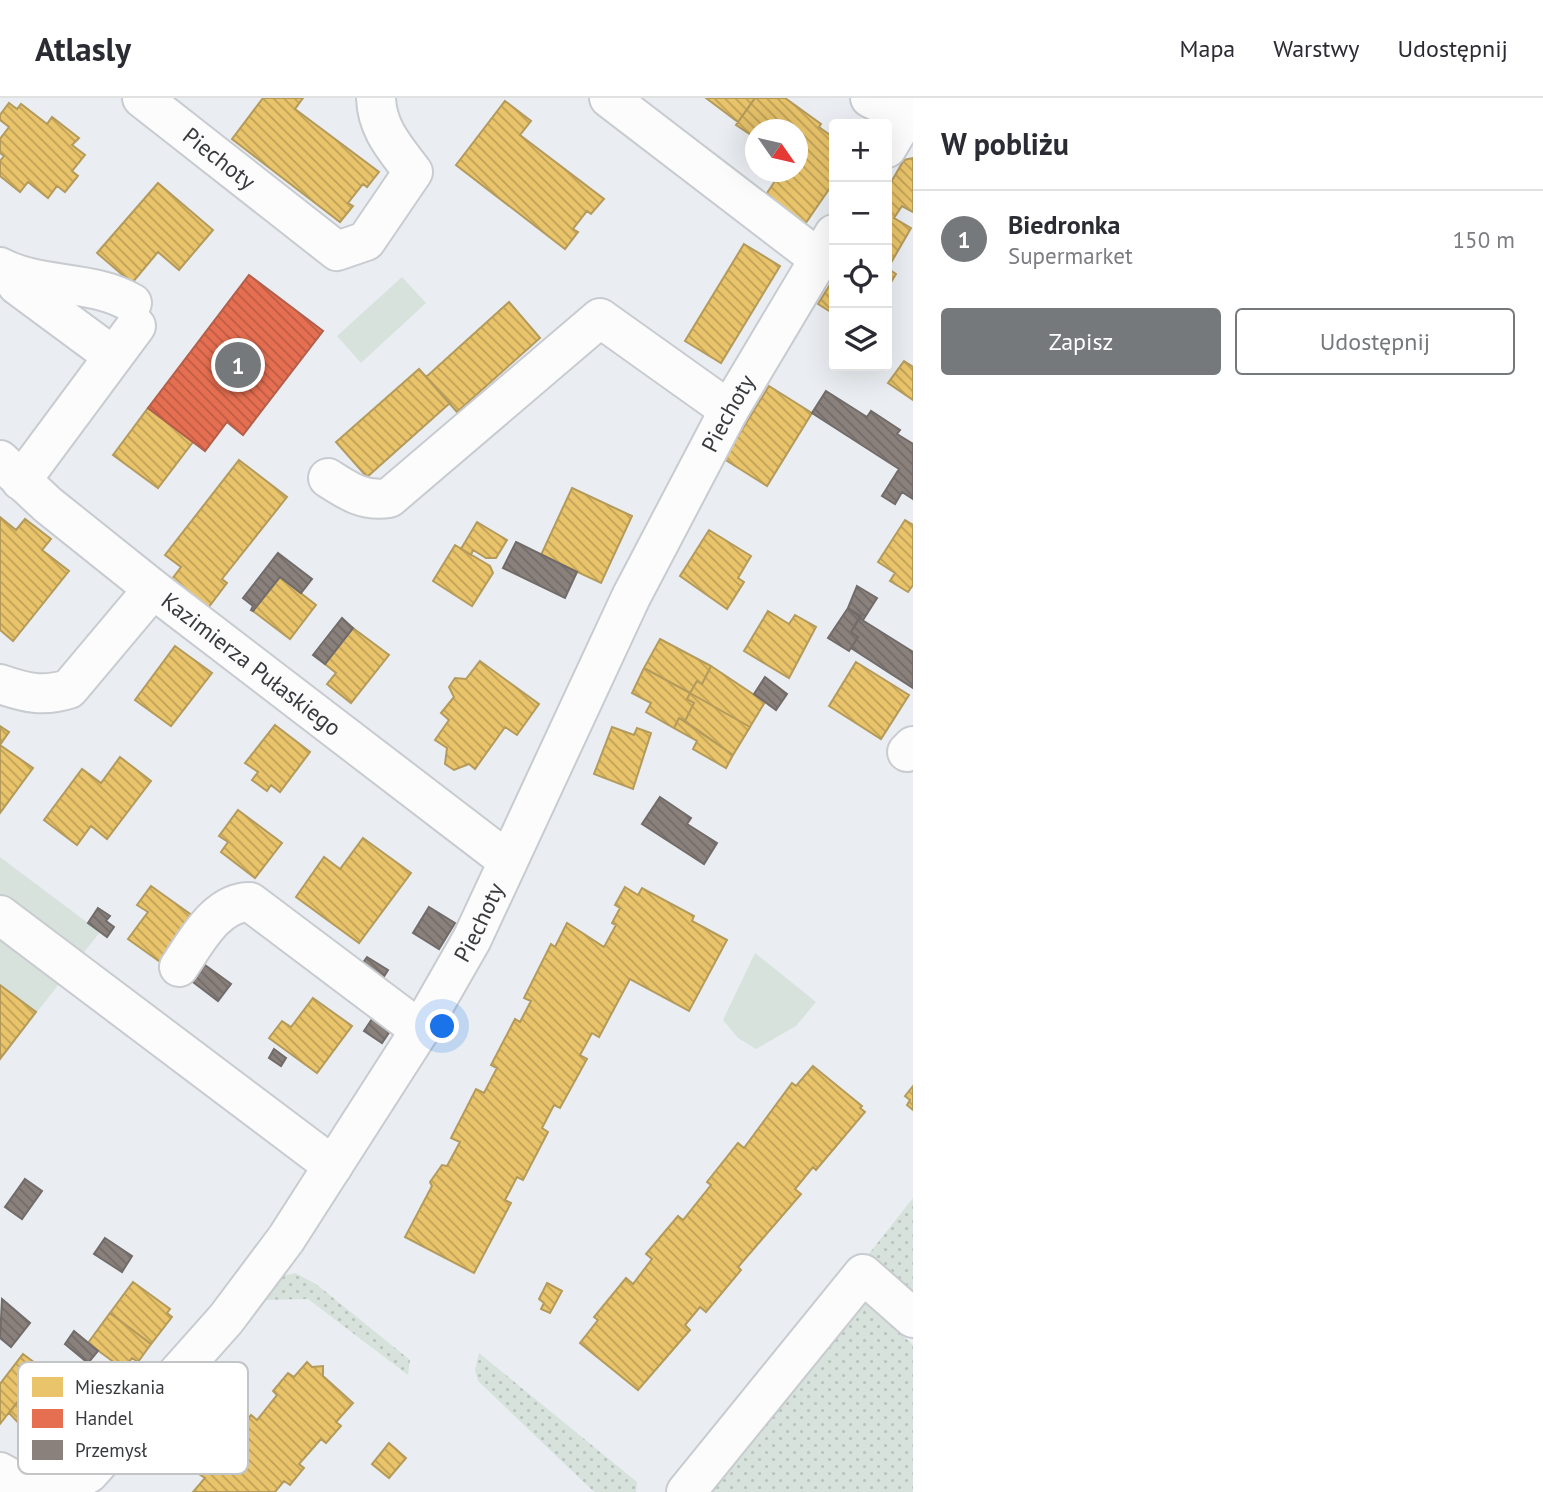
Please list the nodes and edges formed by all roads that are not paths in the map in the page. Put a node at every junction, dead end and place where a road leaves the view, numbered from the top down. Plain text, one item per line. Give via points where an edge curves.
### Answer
1 (376, 98) edge
2 (609, 98) edge
3 (870, 98) edge
4 (167, 105) edge
5 (909, 117) edge
6 (892, 141) edge
7 (827, 247) edge
8 (4, 269) edge
9 (113, 356) junction
10 (729, 410) junction
11 (10, 471) edge
12 (328, 478) dead end
13 (153, 589) junction
14 (0, 684) edge
15 (508, 861) junction
16 (0, 915) edge
17 (179, 967) dead end
18 (420, 1030) junction
19 (333, 1166) junction
20 (913, 1318) edge
21 (188, 1362) edge
22 (0, 1472) edge
23 (87, 1474) edge
24 (686, 1492) edge

1 - 4 street, Piechoty via 386,136 413,172 366,241 337,251
2 - 7 street
3 - 5 street
5 - 6 street
7 - 10 street, Piechoty
8 - 9 street via 17,285
8 - 9 street via 36,280 111,291 134,315
9 - 11 street
10 - 12 street via 687,396 600,318 389,498 363,498
10 - 15 street, Piechoty via 631,597
11 - 13 street, Kazimierza Pułaskiego
13 - 14 street via 69,688 30,695
13 - 15 street, Kazimierza Pułaskiego
15 - 18 street, Piechoty via 472,939
16 - 19 street
17 - 18 street via 209,924 226,909 250,902
18 - 19 street, Piechoty
19 - 21 street, Piechoty via 286,1239
20 - 24 street via 863,1274
22 - 23 street, Piechoty via 25,1485 51,1490 64,1489

